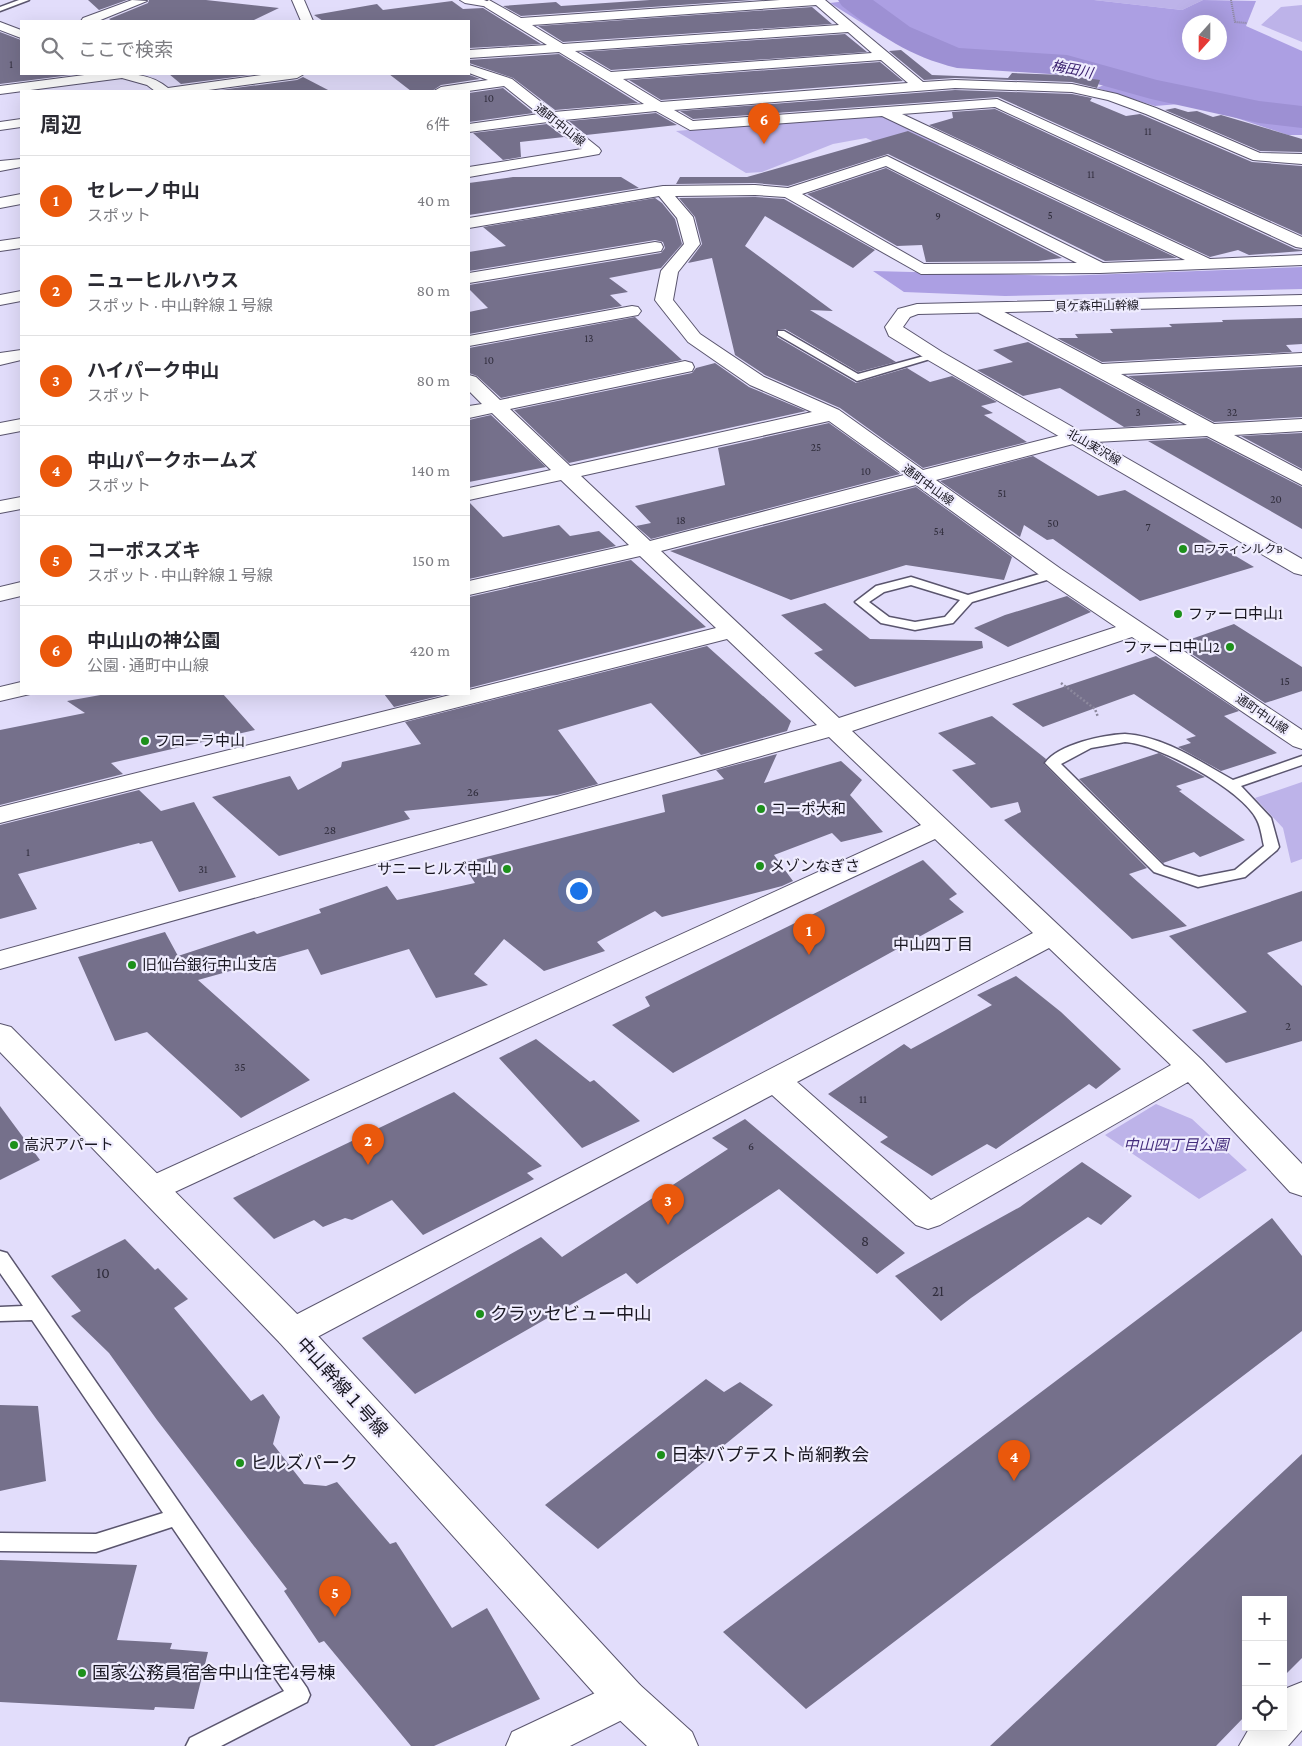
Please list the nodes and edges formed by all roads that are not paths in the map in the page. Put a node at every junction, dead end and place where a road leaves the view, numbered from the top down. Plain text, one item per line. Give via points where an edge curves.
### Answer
1 (26, 0) edge
2 (298, 0) edge
3 (465, 0) edge
4 (141, 1) dead end
5 (800, 1) edge
6 (489, 4) joint
7 (0, 9) edge
8 (95, 20) edge
9 (308, 20) edge
10 (520, 22) junction
11 (0, 26) edge
12 (850, 28) junction
13 (20, 34) edge
14 (563, 47) junction
15 (470, 54) edge
16 (883, 56) junction
17 (470, 68) edge
18 (115, 75) edge
19 (127, 75) edge
20 (291, 75) edge
21 (611, 76) junction
22 (507, 82) junction
23 (919, 86) junction
24 (0, 90) edge
25 (162, 90) edge
26 (180, 90) edge
27 (448, 90) edge
28 (656, 107) junction
29 (884, 111) junction
30 (550, 117) junction
31 (20, 123) edge
32 (0, 126) edge
33 (470, 128) edge
34 (1258, 157) junction
35 (1302, 160) edge
36 (20, 163) edge
37 (0, 166) edge
38 (470, 172) edge
39 (1293, 173) dead end
40 (662, 191) junction
41 (789, 193) junction
42 (20, 199) edge
43 (0, 202) edge
44 (470, 223) edge
45 (1302, 242) edge
46 (20, 243) edge
47 (0, 246) edge
48 (655, 248) dead end
49 (1302, 260) edge
50 (1211, 265) junction
51 (1100, 268) junction
52 (470, 278) edge
53 (20, 296) edge
54 (0, 300) edge
55 (1302, 300) edge
56 (985, 308) junction
57 (632, 311) dead end
58 (897, 322) joint
59 (780, 333) dead end
60 (470, 341) edge
61 (20, 355) edge
62 (935, 356) junction
63 (0, 359) edge
64 (1302, 359) edge
65 (685, 367) dead end
66 (1099, 370) junction
67 (470, 382) edge
68 (495, 406) junction
69 (470, 412) edge
70 (832, 414) junction
71 (20, 425) edge
72 (1302, 426) edge
73 (0, 429) edge
74 (1212, 431) junction
75 (1077, 437) junction
76 (567, 474) junction
77 (918, 479) junction
78 (1302, 479) edge
79 (470, 494) edge
80 (20, 503) edge
81 (0, 507) edge
82 (646, 548) junction
83 (1302, 568) edge
84 (1053, 574) junction
85 (470, 588) edge
86 (20, 589) edge
87 (0, 594) edge
88 (968, 599) junction
89 (1136, 628) junction
90 (733, 630) junction
91 (20, 689) edge
92 (0, 694) edge
93 (835, 728) junction
94 (1302, 741) edge
95 (1302, 760) edge
96 (1232, 785) junction
97 (0, 815) edge
98 (939, 827) junction
99 (1052, 935) junction
100 (0, 960) edge
101 (0, 1034) edge
102 (1191, 1067) junction
103 (775, 1080) junction
104 (1302, 1184) edge
105 (152, 1189) junction
106 (0, 1258) edge
107 (38, 1313) junction
108 (0, 1314) edge
109 (293, 1333) junction
110 (177, 1517) junction
111 (0, 1542) edge
112 (626, 1698) junction
113 (1302, 1701) edge
114 (1287, 1717) edge
115 (1274, 1731) edge
116 (198, 1746) edge
117 (527, 1746) edge
118 (677, 1746) edge
119 (1260, 1746) edge

1 - 7 lane
2 - 9 street
3 - 6 street
4 - 8 street
5 - 10 street
5 - 12 street via 819,1
6 - 10 street
10 - 14 street
11 - 13 street
12 - 14 street
12 - 16 street
14 - 15 street
14 - 21 street
16 - 21 street
16 - 23 street
17 - 22 street, 通町中山線
18 - 24 street
19 - 25 street via 152,82
20 - 26 street
21 - 28 street
22 - 27 street
22 - 30 street, 通町中山線
23 - 28 street
23 - 34 street via 1072,88 1112,97 1151,111
28 - 29 street via 690,126
28 - 30 street
29 - 45 street via 997,103
29 - 50 street
30 - 33 street
30 - 38 street, 通町中山線 via 594,151
31 - 32 street
34 - 35 street
34 - 39 street
36 - 37 street
40 - 41 street
40 - 44 street
40 - 70 street, 通町中山線 via 685,217 692,244 670,271 664,300 694,338 757,381
41 - 51 street via 921,269
41 - 51 street via 887,161
42 - 43 street
46 - 47 street
48 - 52 street
49 - 50 street
50 - 51 street
53 - 54 street
55 - 56 street, 貝ケ森中山幹線
56 - 58 street, 貝ケ森中山幹線 via 909,310
56 - 66 street
57 - 60 street
58 - 62 street, 北山実沢線 via 895,332
59 - 62 lane via 857,378
61 - 63 street
62 - 75 street, 北山実沢線
64 - 66 street
65 - 68 street
66 - 74 street
67 - 68 street
68 - 69 street
68 - 76 street
70 - 76 street
70 - 77 street, 通町中山線
71 - 73 street
72 - 74 street
74 - 75 street
74 - 78 street
75 - 77 street
75 - 83 street, 北山実沢線
76 - 79 street
76 - 82 street
77 - 82 street
77 - 84 street, 通町中山線
80 - 81 street
82 - 85 street
82 - 90 street
84 - 88 lane
84 - 89 street, 通町中山線
86 - 87 street
88 - 88 lane via 949,620 915,626 885,620 860,602 880,589 911,580
89 - 93 street
89 - 94 street, 通町中山線
90 - 93 street
90 - 97 street
91 - 92 street
93 - 98 street
93 - 100 street
95 - 96 lane
96 - 96 lane via 1264,818 1272,847 1240,874 1198,882 1159,869 1052,763 1074,749 1117,738 1150,741
98 - 99 street
98 - 105 street
99 - 102 street
99 - 103 street
101 - 105 street, 中山幹線１号線
102 - 103 street via 928,1217
102 - 104 street
103 - 109 street
105 - 109 street, 中山幹線１号線
106 - 107 lane
107 - 108 lane
107 - 110 lane
109 - 112 street, 中山幹線１号線
110 - 111 lane via 96,1543
110 - 116 lane via 299,1695
112 - 117 street
112 - 118 street, 中山幹線１号線
113 - 114 street
115 - 119 street

